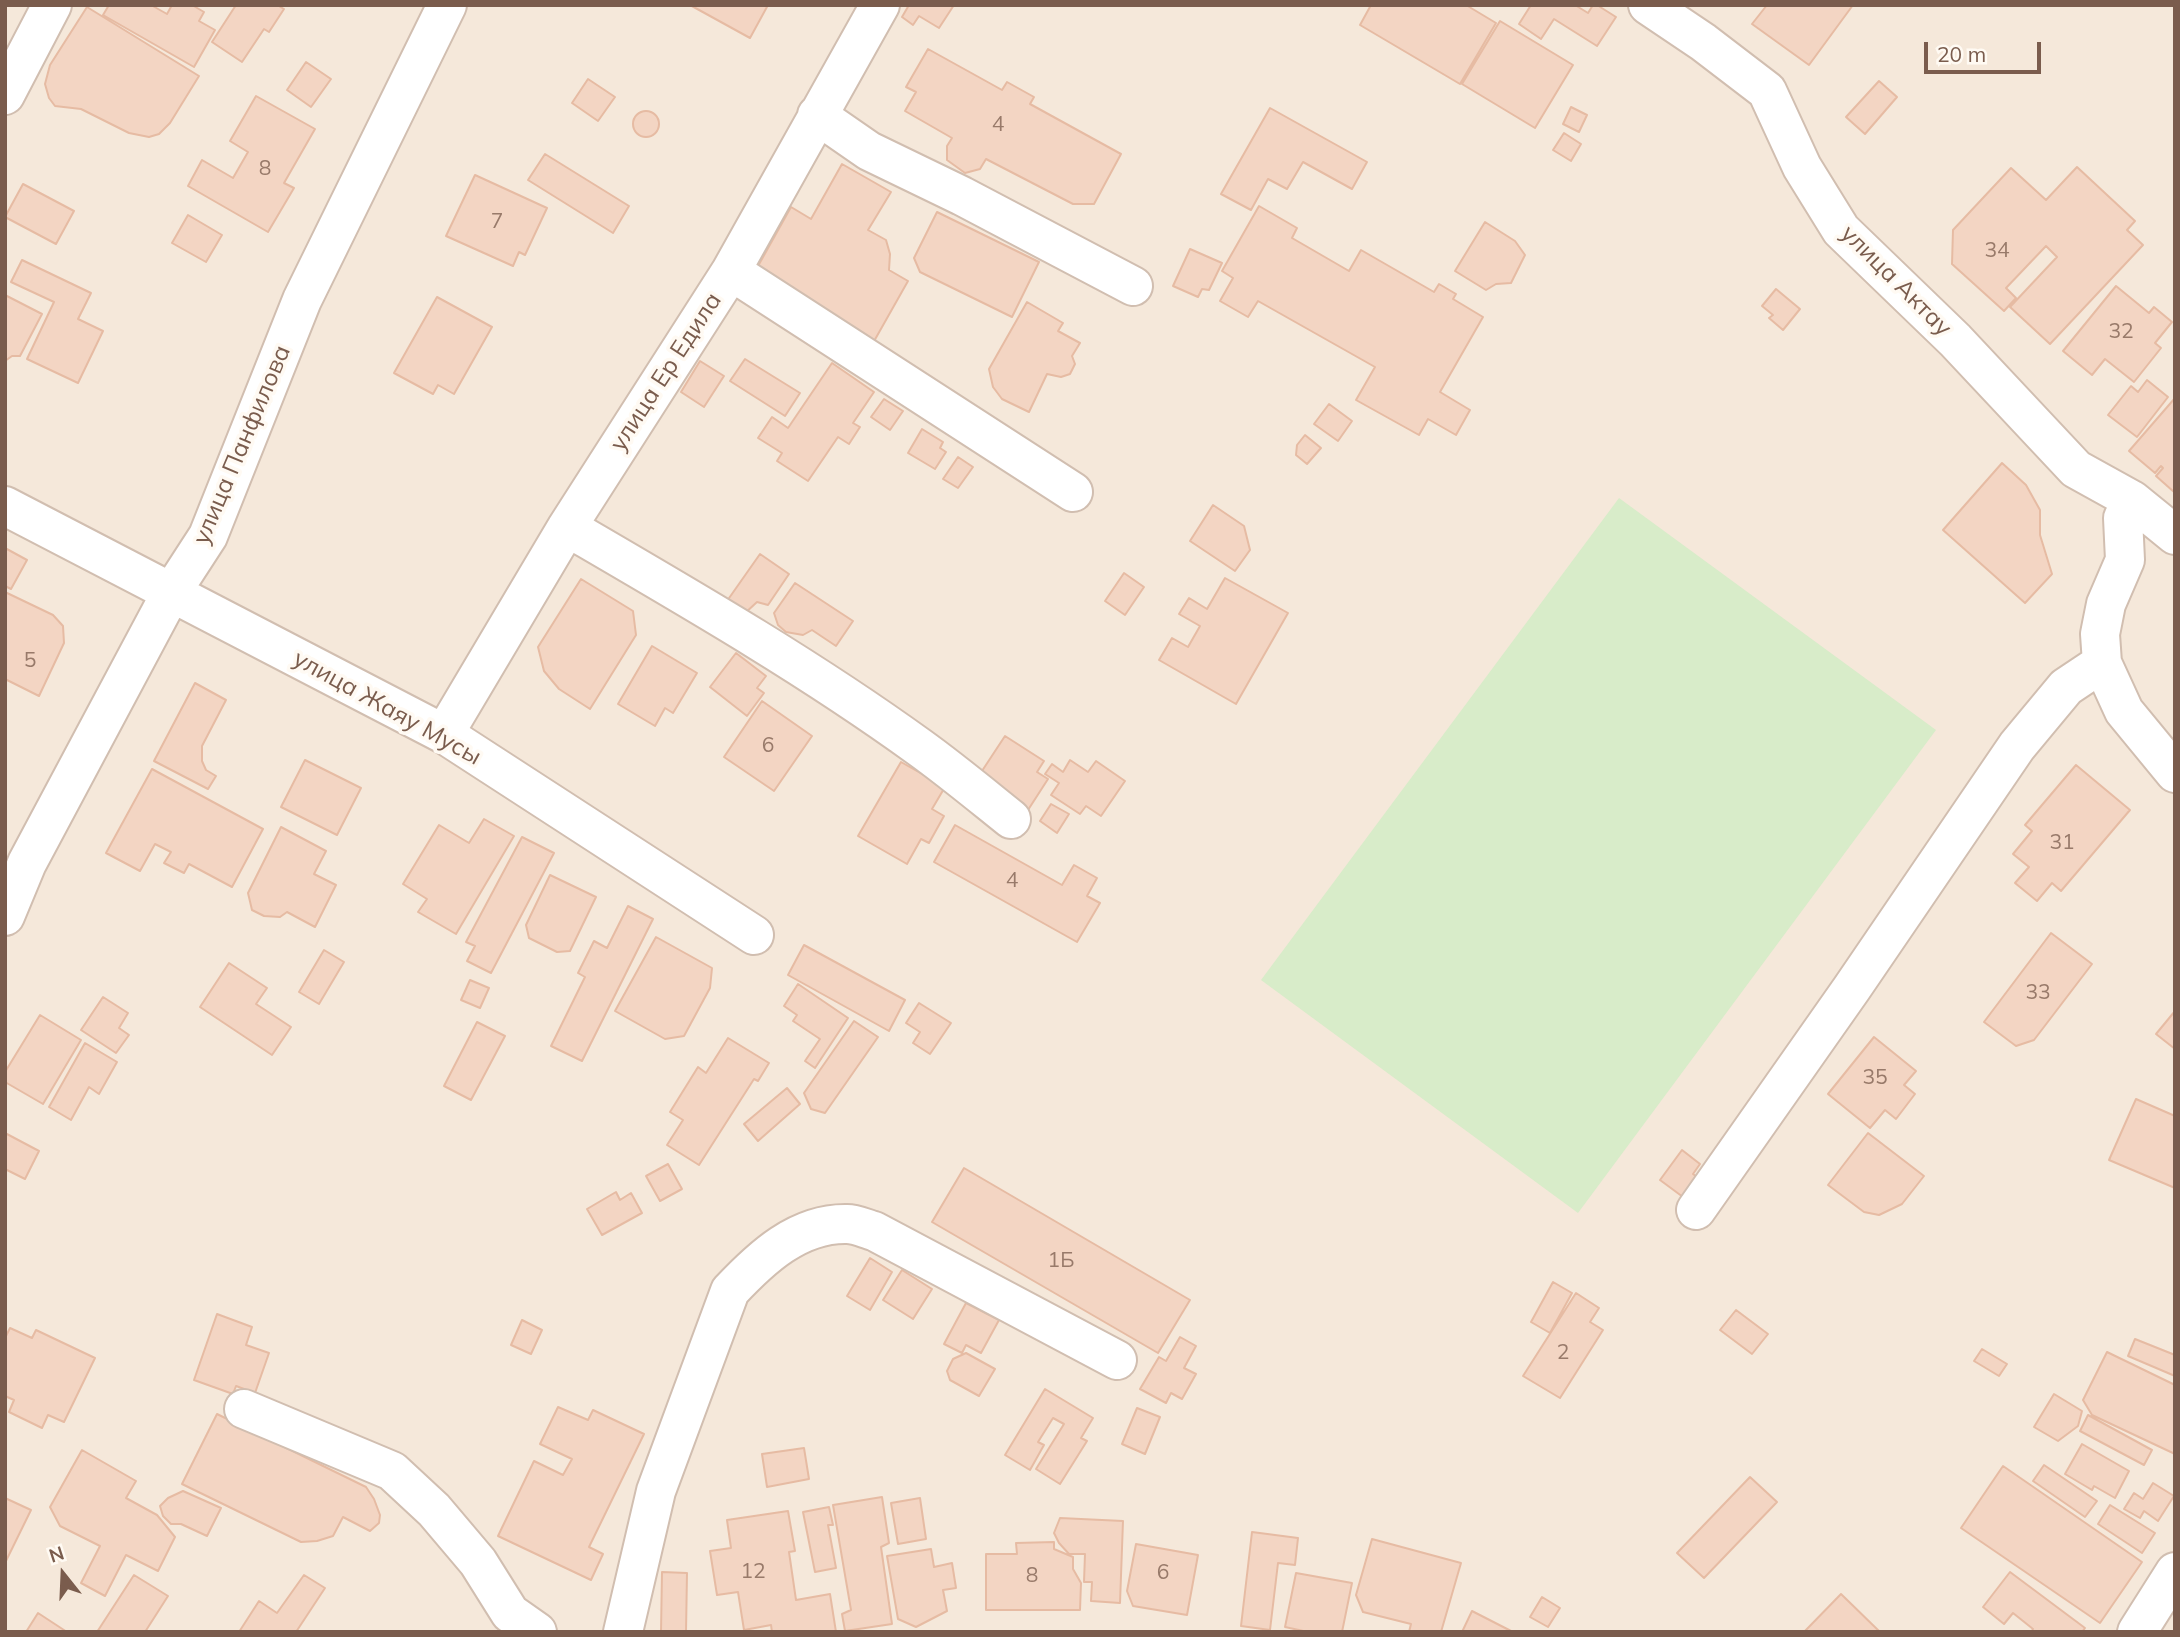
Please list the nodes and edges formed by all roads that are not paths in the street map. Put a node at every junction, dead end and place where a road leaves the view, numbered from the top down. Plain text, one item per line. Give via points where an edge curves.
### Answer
1 (52, 5) edge
2 (447, 5) edge
3 (880, 5) edge
4 (1648, 5) edge
5 (20, 36) edge
6 (5, 95) edge
7 (817, 115) junction
8 (731, 271) junction
9 (1133, 286) dead end
10 (1073, 492) dead end
11 (2132, 500) junction
12 (5, 506) edge
13 (568, 527) junction
14 (2175, 535) edge
15 (171, 593) junction
16 (2102, 663) junction
17 (444, 734) junction
18 (2175, 773) edge
19 (1011, 819) dead end
20 (16, 859) edge
21 (5, 915) edge
22 (754, 934) dead end
23 (1696, 1210) dead end
24 (1117, 1360) dead end
25 (244, 1409) dead end
26 (2175, 1572) edge
27 (537, 1632) edge
28 (623, 1632) edge
29 (2137, 1632) edge

1 - 5 street
2 - 15 street, улица Панфилова via 302,300 208,536
3 - 7 street, улица Ер Едила
4 - 11 street, улица Актау via 1767,91 1802,167 1841,230 1955,340 2076,469
5 - 6 street
7 - 8 street, улица Ер Едила
7 - 9 street via 869,150
8 - 10 street
8 - 13 street, улица Ер Едила
11 - 14 street, улица Актау
11 - 16 street via 2123,518 2125,560 2106,604
12 - 15 street, улица Жаяу Мусы
13 - 17 street, улица Ер Едила
13 - 19 street via 840,693
15 - 17 street, улица Жаяу Мусы
15 - 20 street, улица Панфилова
16 - 18 street via 2124,710
16 - 23 street via 2067,687 2017,746
17 - 22 street, улица Жаяу Мусы
20 - 21 street, улица Панфилова
24 - 28 street via 874,1231 848,1224 813,1229 779,1245 730,1291 656,1491
25 - 27 street via 391,1471 434,1510 478,1562 510,1613
26 - 29 street

